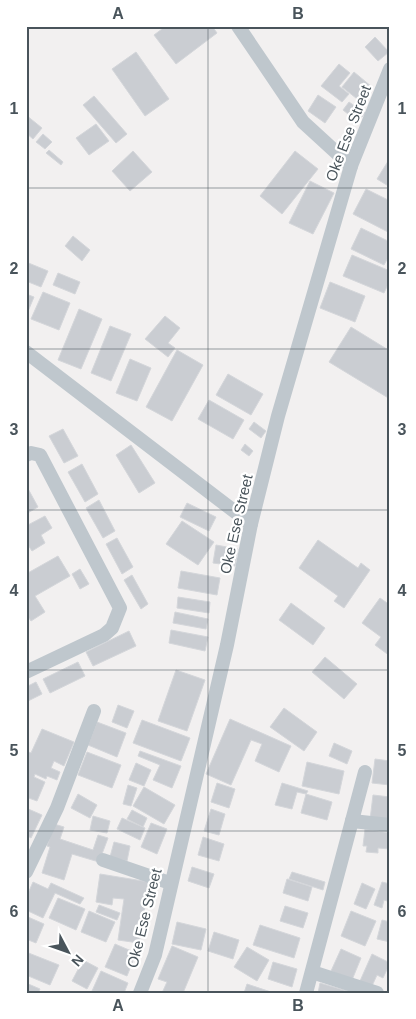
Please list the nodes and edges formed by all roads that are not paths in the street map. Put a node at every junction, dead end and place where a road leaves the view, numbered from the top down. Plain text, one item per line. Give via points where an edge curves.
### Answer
1 (238, 26) edge
2 (390, 69) edge
3 (352, 166) junction
4 (26, 352) edge
5 (26, 455) edge
6 (251, 524) junction
7 (26, 672) edge
8 (94, 711) dead end
9 (365, 772) dead end
10 (352, 821) junction
11 (390, 825) edge
12 (103, 860) dead end
13 (26, 872) edge
14 (170, 883) junction
15 (312, 972) junction
16 (140, 993) edge
17 (306, 993) edge
18 (377, 993) edge

1 - 3 street via 302,122
2 - 3 street, Oke Ese Street
3 - 6 street, Oke Ese Street via 306,317
4 - 6 street
5 - 7 street via 31,452 40,455 120,608 112,628 104,635
6 - 14 street, Oke Ese Street via 227,645
8 - 13 street via 57,808
9 - 10 street
10 - 11 street
10 - 15 street
12 - 14 street
14 - 16 street, Oke Ese Street via 155,955
15 - 17 street
15 - 18 street

